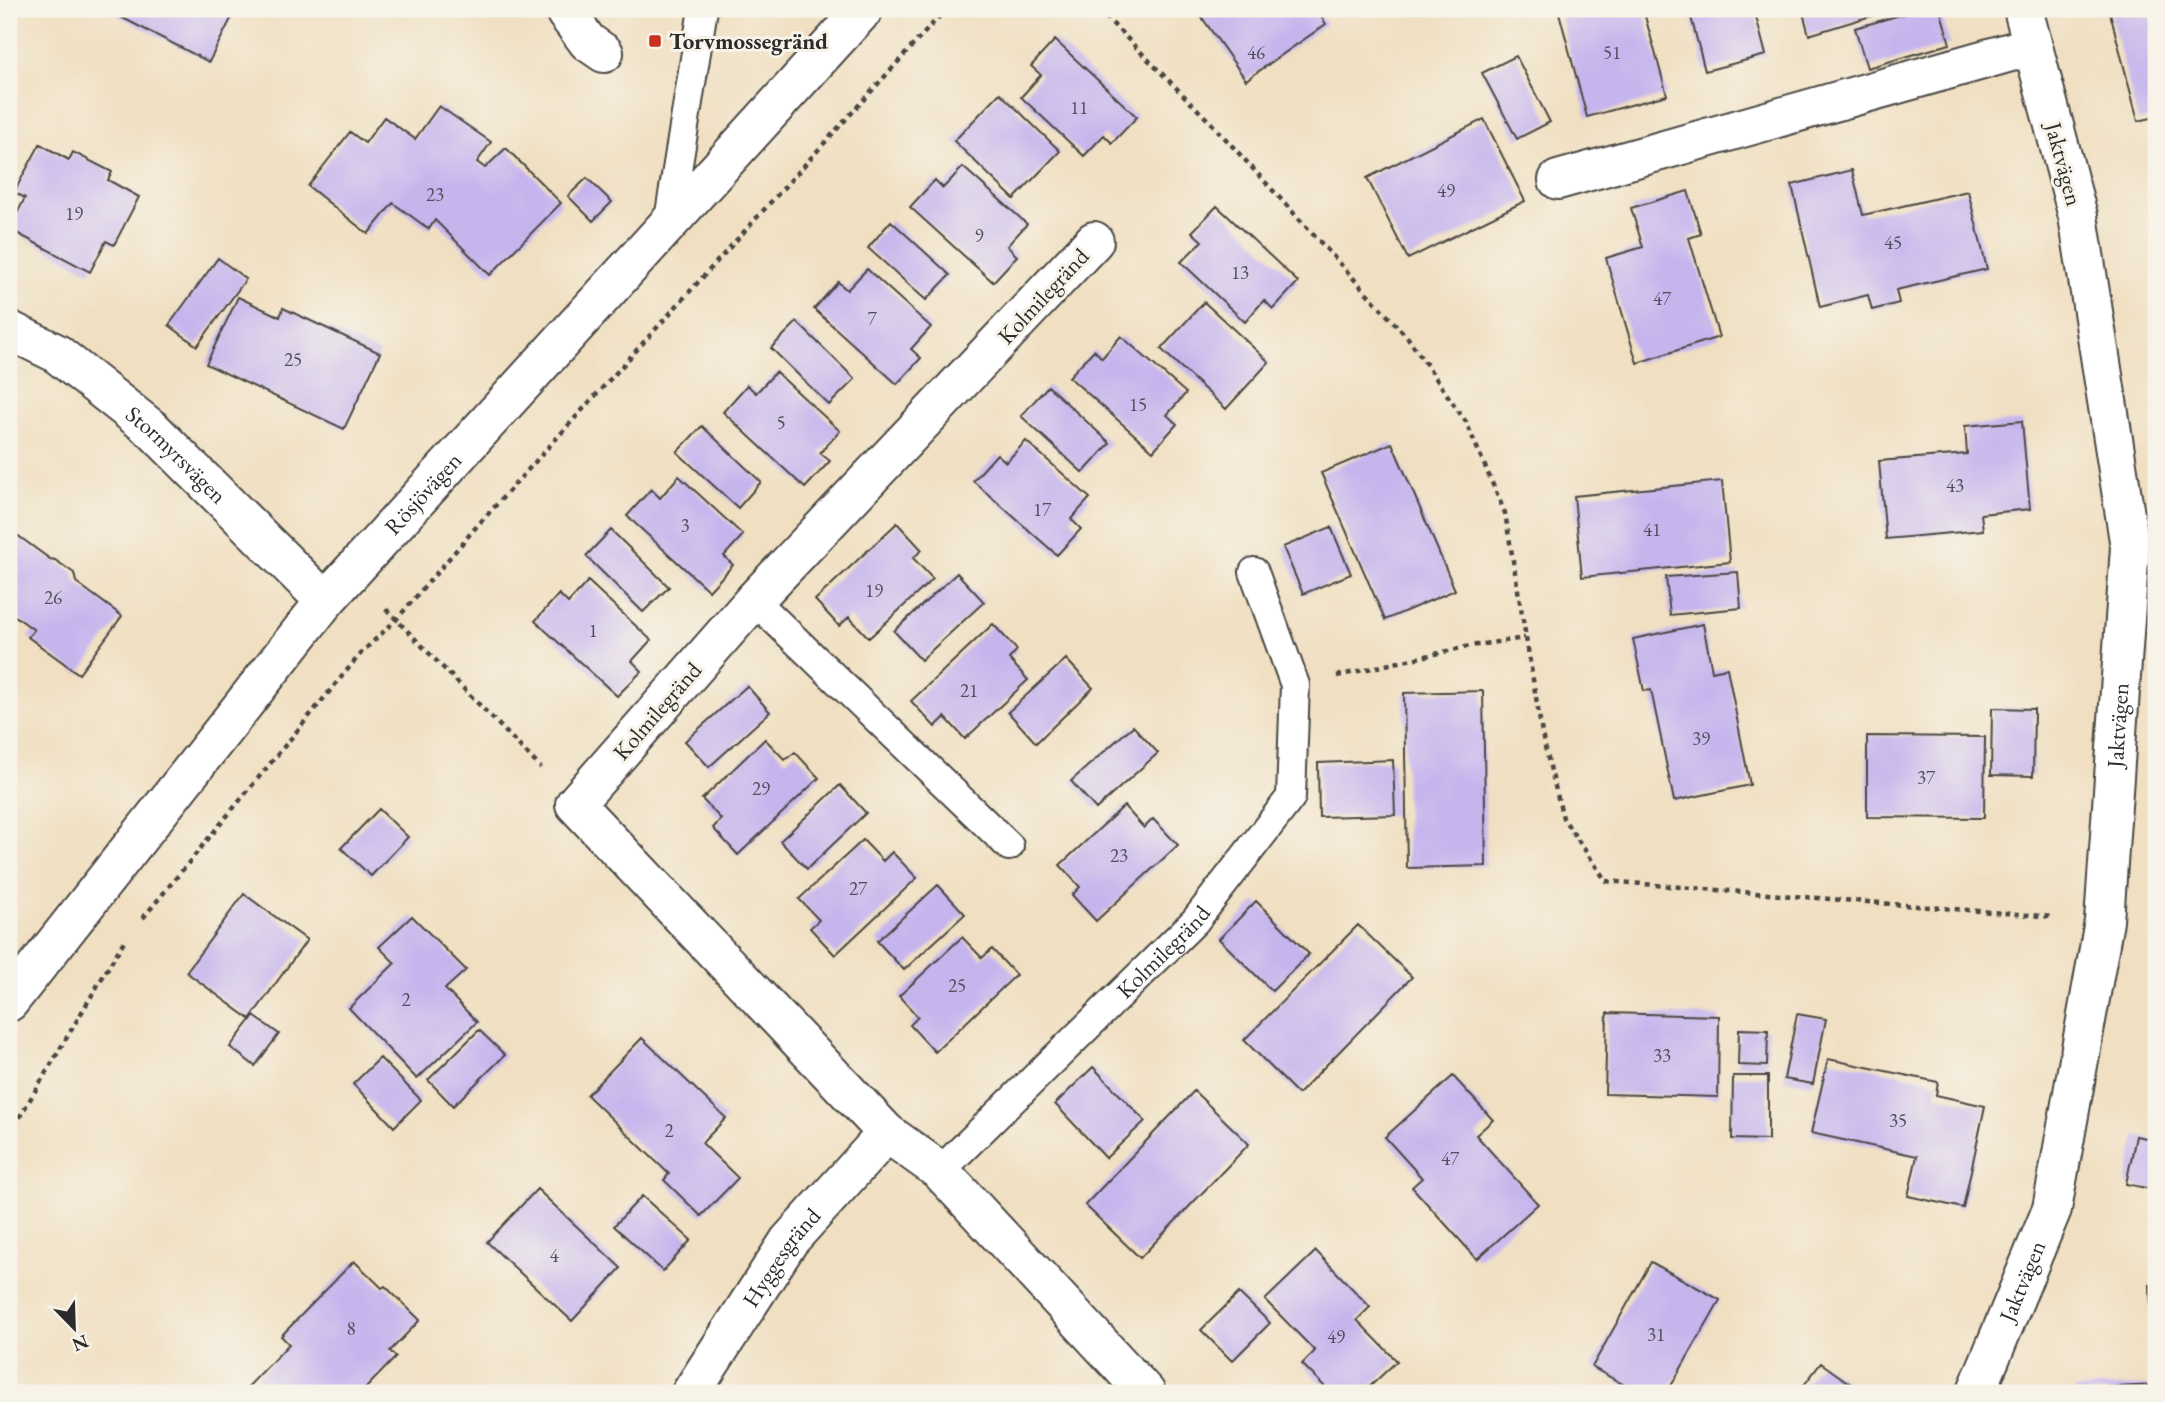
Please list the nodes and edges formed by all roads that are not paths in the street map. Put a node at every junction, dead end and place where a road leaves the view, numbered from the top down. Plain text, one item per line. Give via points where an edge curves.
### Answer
1 (567, 9) edge
2 (703, 9) edge
3 (864, 9) edge
4 (2024, 9) edge
5 (2032, 46) junction
6 (604, 53) dead end
7 (1558, 180) dead end
8 (668, 226) junction
9 (1094, 241) dead end
10 (9, 330) edge
11 (1254, 572) dead end
12 (754, 600) junction
13 (325, 601) junction
14 (1009, 846) dead end
15 (9, 1002) edge
16 (887, 1133) junction
17 (940, 1171) junction
18 (691, 1393) edge
19 (1146, 1393) edge
20 (1976, 1393) edge

1 - 6 street via 588,41
2 - 8 lane
3 - 8 street, Rösjövägen
4 - 5 street, Jaktvägen
5 - 7 street
5 - 20 street, Jaktvägen via 2078,216 2130,547 2104,921 2052,1209
8 - 13 street, Rösjövägen
9 - 12 street, Kolmilegränd
10 - 13 street, Stormyrsvägen via 56,353 153,430
11 - 17 lane, Kolmilegränd via 1295,685 1291,797 1195,920
12 - 14 lane
12 - 16 street, Kolmilegränd via 575,804
13 - 15 street, Rösjövägen
16 - 17 street
16 - 18 street, Hyggesgränd via 789,1241
17 - 19 street

